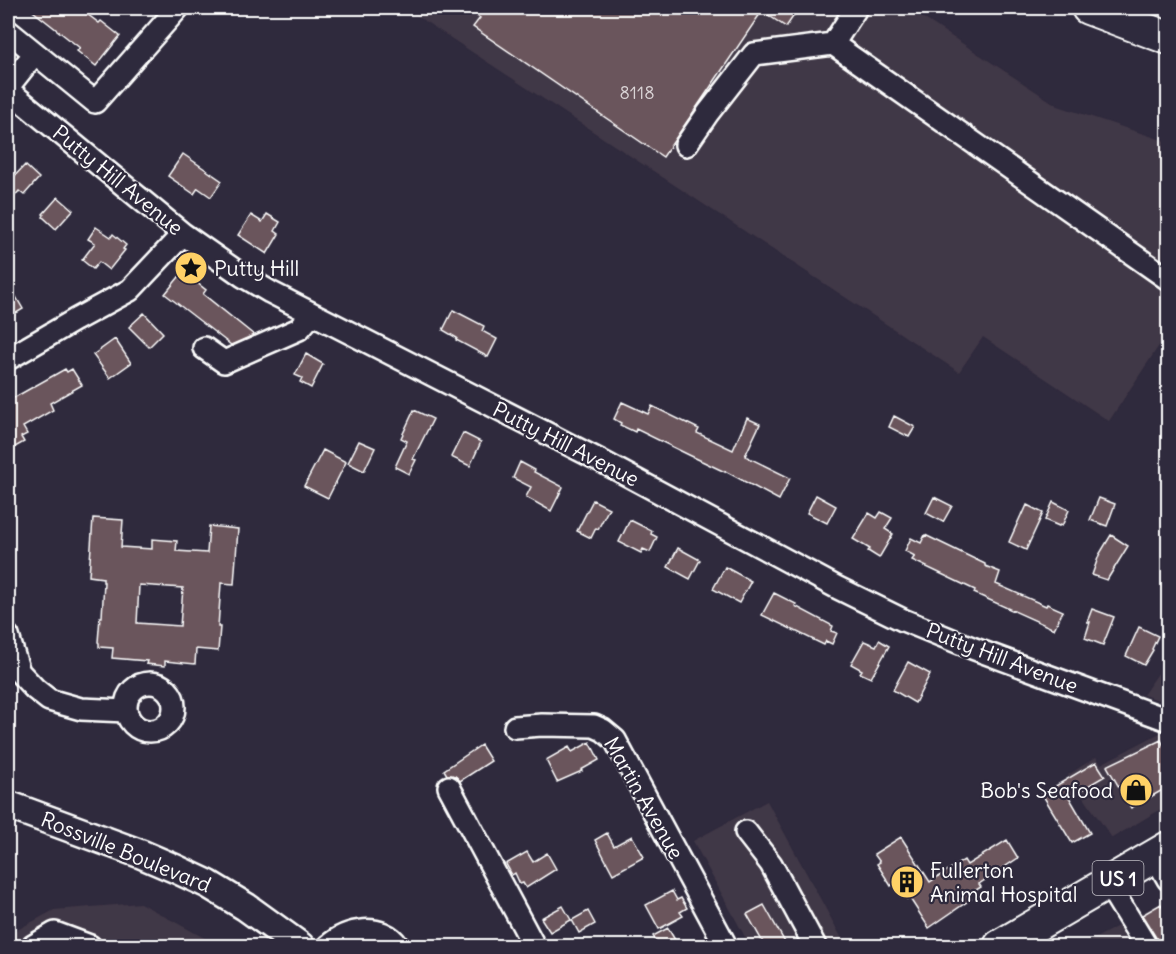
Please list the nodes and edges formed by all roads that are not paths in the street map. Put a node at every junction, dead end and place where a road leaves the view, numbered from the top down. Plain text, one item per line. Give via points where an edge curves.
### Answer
1 (178, 8) edge
2 (855, 8) edge
3 (1088, 8) edge
4 (1154, 29) edge
5 (8, 31) edge
6 (1168, 38) edge
7 (833, 44) junction
8 (34, 53) junction
9 (8, 89) edge
10 (686, 145) dead end
11 (183, 234) junction
12 (1168, 279) edge
13 (312, 314) junction
14 (204, 348) dead end
15 (8, 359) edge
16 (8, 636) edge
17 (126, 711) dead end
18 (1167, 716) edge
19 (515, 728) dead end
20 (449, 787) dead end
21 (8, 805) edge
22 (746, 832) dead end
23 (1164, 861) edge
24 (1108, 884) junction
25 (295, 945) edge
26 (33, 946) edge
27 (90, 946) edge
28 (328, 946) edge
29 (398, 946) edge
30 (534, 946) edge
31 (726, 946) edge
32 (815, 946) edge
33 (1000, 946) edge
34 (1146, 946) edge

1 - 8 street via 95,102
2 - 7 street
3 - 4 highway
4 - 6 highway
5 - 8 street
7 - 10 street via 754,54
7 - 12 street
8 - 9 street
9 - 11 street, Putty Hill Avenue
11 - 13 street, Putty Hill Avenue via 243,276
11 - 15 street via 130,290
13 - 14 street via 299,329 224,362
13 - 18 street, Putty Hill Avenue via 903,620
16 - 17 street via 19,672 49,700 81,709
19 - 31 street, Martin Avenue via 594,726 615,740
20 - 30 street
21 - 25 main road, Rossville Boulevard via 184,872 246,907
22 - 32 street via 771,864
23 - 24 highway, US 1
24 - 33 highway, US 1
24 - 34 street
26 - 27 street via 56,933
28 - 29 street via 355,931 370,930 382,933

